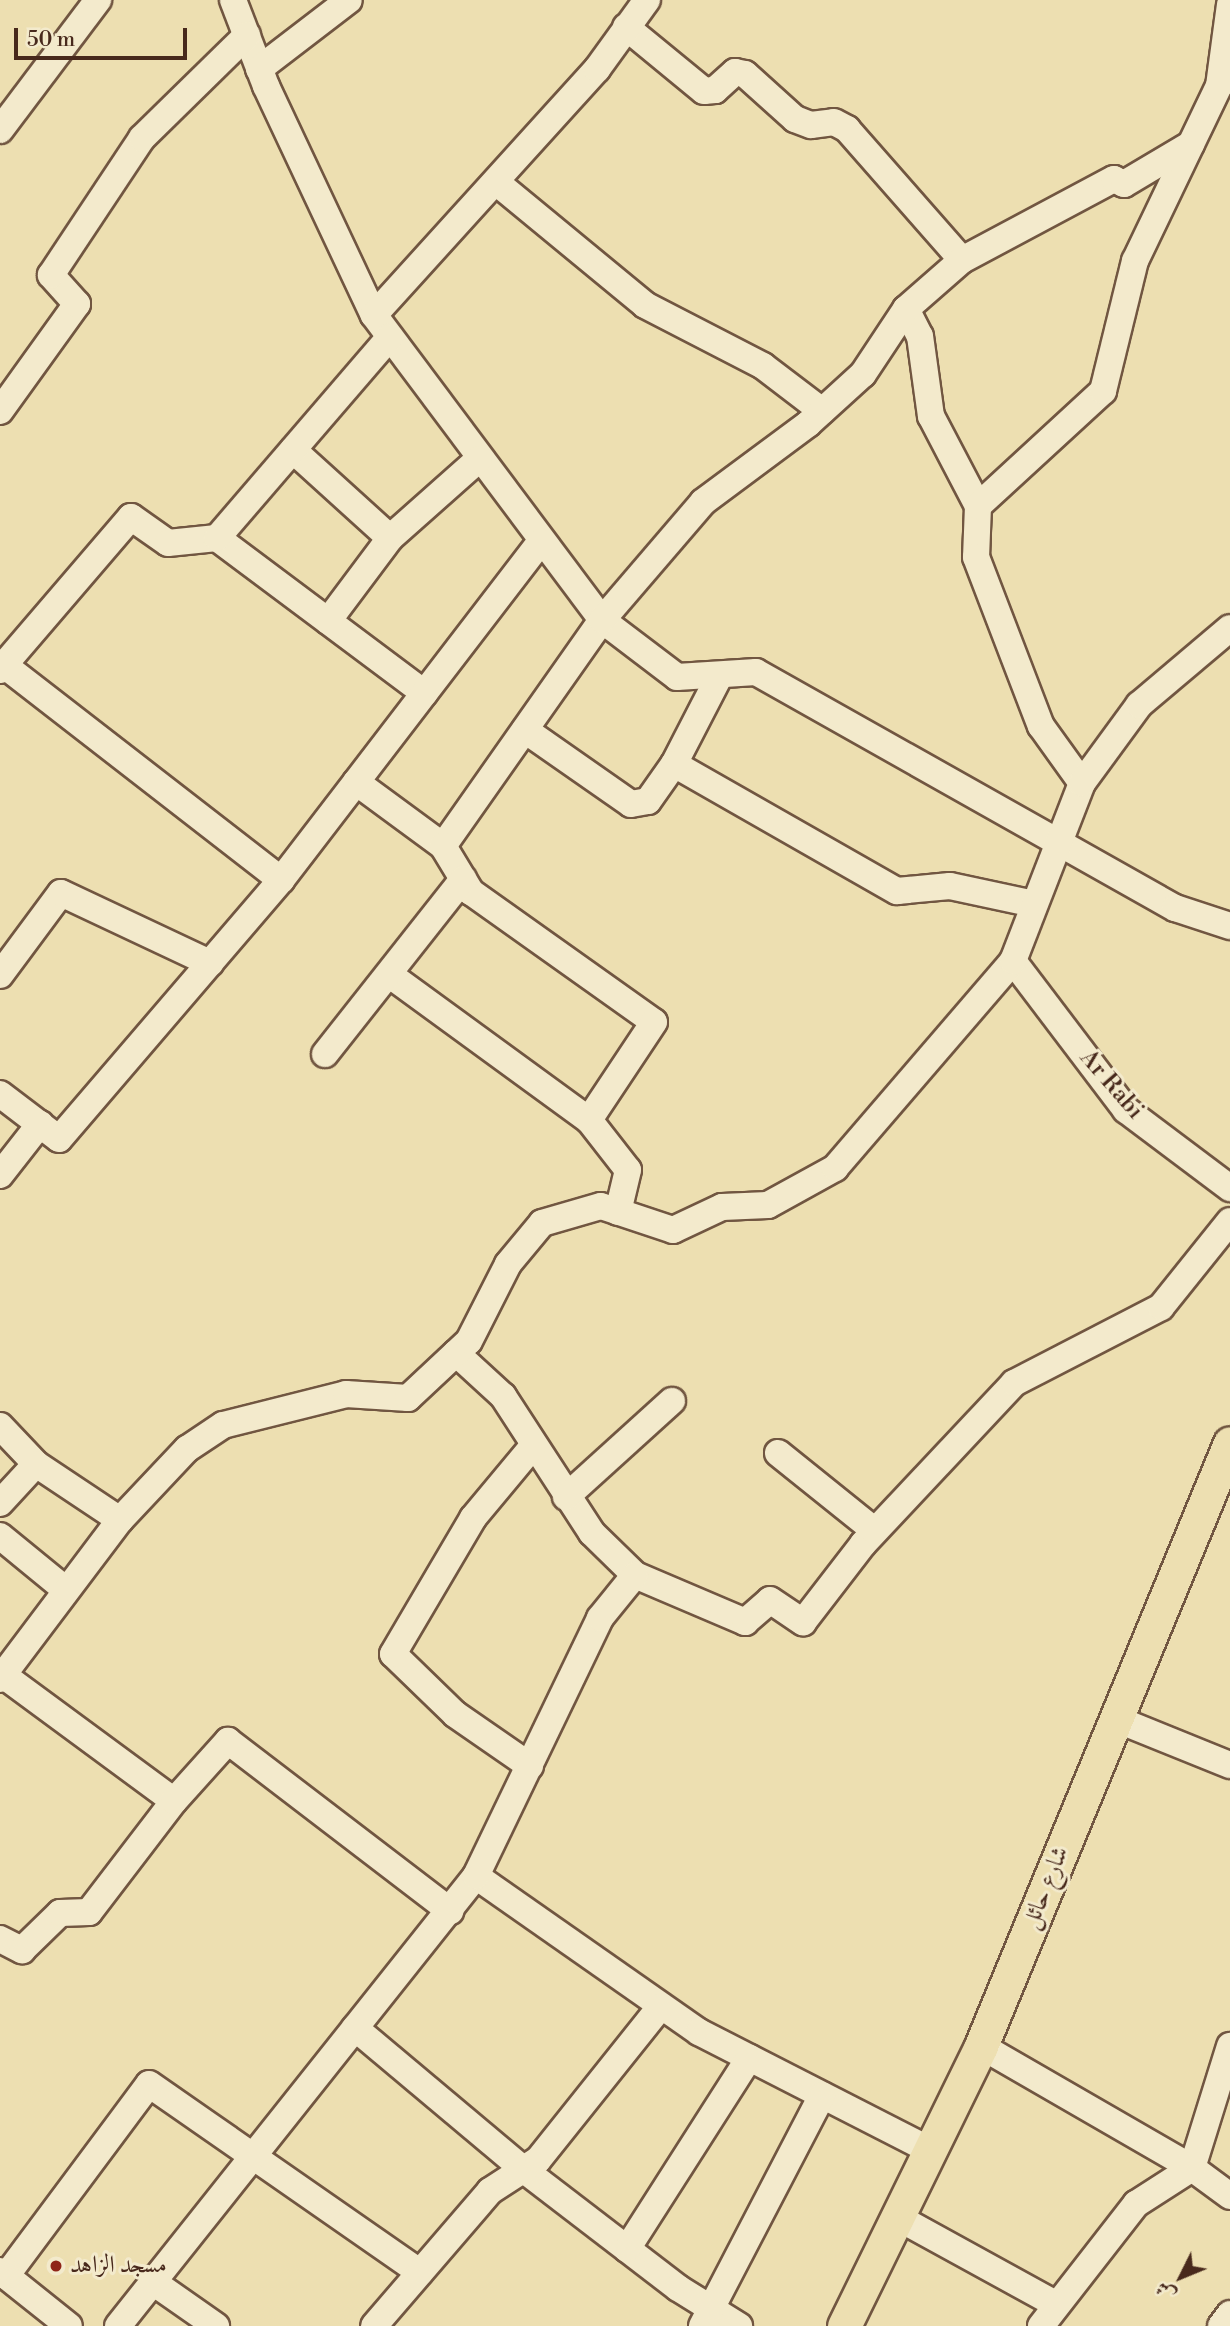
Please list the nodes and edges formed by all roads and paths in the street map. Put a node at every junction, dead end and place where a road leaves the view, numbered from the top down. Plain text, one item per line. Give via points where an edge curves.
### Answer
1 (98, 0) edge
2 (233, 0) edge
3 (349, 0) edge
4 (647, 0) edge
5 (1223, 0) edge
6 (1230, 4) edge
7 (626, 27) junction
8 (247, 35) junction
9 (259, 69) junction
10 (1224, 89) edge
11 (11, 93) edge
12 (0, 130) edge
13 (1191, 144) junction
14 (496, 182) junction
15 (962, 260) junction
16 (906, 309) junction
17 (374, 315) junction
18 (390, 337) junction
19 (0, 411) edge
20 (822, 411) junction
21 (293, 450) junction
22 (479, 459) junction
23 (978, 506) junction
24 (218, 538) junction
25 (390, 538) junction
26 (540, 542) junction
27 (602, 620) junction
28 (328, 621) junction
29 (1227, 637) edge
30 (2, 667) edge
31 (720, 675) junction
32 (424, 693) junction
33 (525, 730) junction
34 (674, 764) junction
35 (356, 782) junction
36 (1082, 783) junction
37 (1057, 839) junction
38 (443, 846) junction
39 (281, 880) junction
40 (463, 880) junction
41 (1034, 904) junction
42 (1230, 926) edge
43 (1013, 961) junction
44 (210, 963) junction
45 (0, 975) edge
46 (390, 975) junction
47 (325, 1054) dead end
48 (0, 1094) edge
49 (589, 1120) junction
50 (40, 1124) junction
51 (0, 1175) edge
52 (1230, 1188) edge
53 (618, 1212) junction
54 (1230, 1221) edge
55 (456, 1353) junction
56 (673, 1401) dead end
57 (0, 1426) edge
58 (1230, 1443) edge
59 (533, 1446) junction
60 (778, 1452) dead end
61 (36, 1464) junction
62 (566, 1497) junction
63 (0, 1503) edge
64 (120, 1520) junction
65 (875, 1531) junction
66 (0, 1536) edge
67 (635, 1575) junction
68 (66, 1590) junction
69 (1, 1677) edge
70 (1116, 1719) junction
71 (1230, 1765) edge
72 (530, 1766) junction
73 (174, 1801) junction
74 (476, 1876) junction
75 (450, 1911) junction
76 (0, 1939) edge
77 (660, 2007) junction
78 (355, 2028) junction
79 (981, 2046) junction
80 (1230, 2046) edge
81 (749, 2058) junction
82 (822, 2095) junction
83 (930, 2150) junction
84 (255, 2154) junction
85 (1192, 2168) junction
86 (523, 2169) junction
87 (1230, 2196) edge
88 (897, 2217) junction
89 (627, 2249) junction
90 (420, 2272) junction
91 (3, 2273) edge
92 (153, 2282) junction
93 (1230, 2314) edge
94 (1048, 2315) edge
95 (707, 2318) edge
96 (69, 2326) edge
97 (118, 2326) edge
98 (216, 2326) edge
99 (373, 2326) edge
100 (738, 2326) edge
101 (844, 2326) edge
102 (1221, 2326) edge

1 - 11 street
2 - 8 street
3 - 9 street
4 - 7 street
5 - 6 street
6 - 10 street
7 - 14 street via 597,69
7 - 15 street via 704,91 715,90 735,72 745,74 795,119 811,125 834,122 847,129
8 - 9 street
8 - 19 street via 142,138 51,275 77,304
9 - 17 street
10 - 13 street
11 - 12 street
13 - 15 street via 1124,184 1114,179
13 - 23 street via 1135,261 1103,391
14 - 17 street
14 - 20 street via 645,305 763,366
15 - 16 street
16 - 20 street via 863,374
16 - 23 street via 920,336 931,416
17 - 18 street
18 - 21 street
18 - 22 street
20 - 27 street via 703,502
21 - 24 street
21 - 25 street
22 - 25 street
22 - 26 street
23 - 36 street via 976,557 1041,726
24 - 28 street
24 - 30 street via 168,543 131,517
25 - 28 street
26 - 27 street
26 - 32 street
27 - 31 street via 677,677
27 - 33 street
28 - 32 street
29 - 36 street via 1139,705
30 - 39 street
31 - 34 street
31 - 37 street via 755,672
32 - 35 street
33 - 34 street via 631,804 649,802
33 - 38 street
34 - 41 street via 897,891 950,886
35 - 38 street
35 - 39 street
36 - 37 street
37 - 41 street
37 - 42 street via 1175,908
38 - 40 street
39 - 44 street
40 - 46 street
40 - 49 street via 471,892 654,1022
41 - 43 street
43 - 52 street, Ar Rabi via 1126,1110
43 - 53 street via 835,1168 768,1205 722,1207 673,1230
44 - 45 street via 61,894
44 - 50 street via 59,1139
46 - 47 street
46 - 49 street
48 - 50 street
49 - 53 street via 628,1170
50 - 51 street
53 - 55 street via 601,1206 542,1223 508,1264 469,1341
54 - 65 street via 1161,1307 1014,1383
55 - 59 street via 503,1396
55 - 64 street via 408,1398 346,1394 223,1425 187,1449
56 - 62 street
57 - 61 street
58 - 70 main road, شارع حائل
59 - 62 street
59 - 72 street via 474,1518 393,1654 455,1714
60 - 65 street
61 - 63 street
61 - 64 street
62 - 67 street via 592,1533
64 - 68 street
65 - 67 street via 803,1622 769,1600 745,1622
66 - 68 street
67 - 72 street via 600,1618
68 - 69 street
69 - 73 street
70 - 71 street
70 - 79 main road, شارع حائل
72 - 74 street
73 - 75 street via 228,1741
73 - 76 street via 89,1912 60,1913 22,1950
74 - 75 street
74 - 77 street
75 - 78 street
77 - 81 street
77 - 86 street via 538,2160
78 - 84 street
78 - 86 street
79 - 83 main road, شارع حائل
79 - 85 street
80 - 85 street
81 - 82 street
81 - 89 street
82 - 83 street
82 - 95 street
83 - 88 main road, شارع حائل
84 - 90 street
84 - 91 street via 149,2084
84 - 92 street
85 - 87 street
85 - 94 street via 1136,2204
86 - 89 street
86 - 90 street via 490,2191
88 - 94 street
88 - 101 main road, شارع حائل
89 - 95 street
90 - 99 street
91 - 96 street
92 - 97 street
92 - 98 street
93 - 102 street
95 - 100 street

